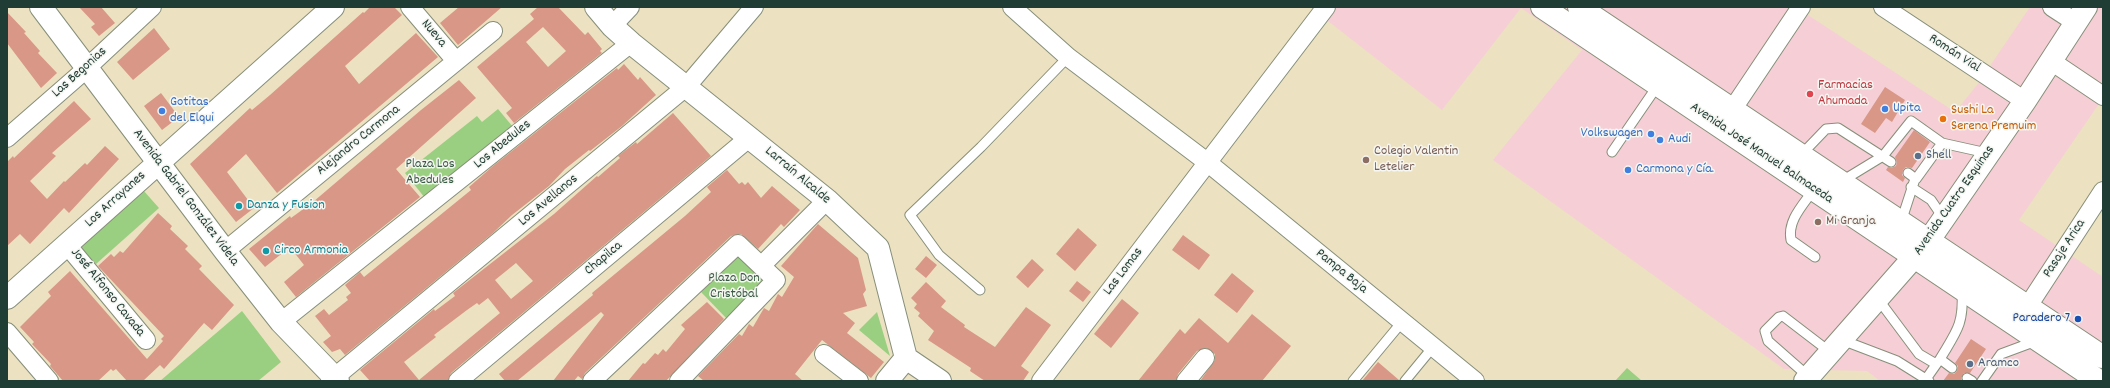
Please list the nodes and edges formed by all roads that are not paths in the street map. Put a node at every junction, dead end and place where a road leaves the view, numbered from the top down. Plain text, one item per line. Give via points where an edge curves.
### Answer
1 (41, 7) edge
2 (152, 7) edge
3 (333, 7) edge
4 (410, 7) edge
5 (596, 7) edge
6 (630, 7) edge
7 (754, 7) edge
8 (1012, 7) edge
9 (1326, 7) edge
10 (1542, 7) edge
11 (1579, 7) edge
12 (1801, 7) edge
13 (1883, 7) edge
14 (2052, 7) edge
15 (2081, 15) edge
16 (612, 26) junction
17 (493, 31) dead end
18 (631, 43) junction
19 (1068, 57) junction
20 (456, 61) junction
21 (2051, 61) junction
22 (86, 68) junction
23 (1658, 85) junction
24 (687, 86) junction
25 (2103, 96) edge
26 (2025, 100) junction
27 (1732, 110) junction
28 (750, 137) junction
29 (7, 138) edge
30 (1942, 143) junction
31 (1612, 152) dead end
32 (1989, 154) junction
33 (1800, 156) junction
34 (1883, 156) junction
35 (158, 162) junction
36 (1207, 162) junction
37 (1892, 162) dead end
38 (1912, 180) junction
39 (1841, 182) junction
40 (1814, 189) junction
41 (2101, 198) edge
42 (827, 200) junction
43 (1944, 219) junction
44 (1901, 222) junction
45 (1929, 240) junction
46 (68, 245) junction
47 (225, 251) junction
48 (1815, 257) dead end
49 (1915, 258) junction
50 (761, 266) junction
51 (1961, 288) junction
52 (980, 290) dead end
53 (7, 298) edge
54 (1878, 299) junction
55 (2028, 306) junction
56 (281, 322) junction
57 (1402, 322) junction
58 (7, 332) edge
59 (146, 340) dead end
60 (2038, 340) junction
61 (1434, 347) junction
62 (1837, 347) junction
63 (824, 354) dead end
64 (2103, 357) edge
65 (906, 358) junction
66 (1204, 358) dead end
67 (1938, 362) junction
68 (1952, 368) dead end
69 (1807, 379) edge
70 (334, 380) edge
71 (1927, 380) edge
72 (49, 381) edge
73 (458, 381) edge
74 (592, 381) edge
75 (679, 381) edge
76 (859, 381) edge
77 (887, 381) edge
78 (940, 381) edge
79 (1041, 381) edge
80 (1186, 381) edge
81 (1353, 381) edge
82 (1405, 381) edge
83 (1475, 381) edge
84 (1982, 381) edge
85 (2099, 381) edge

1 - 22 main road, Avenida Gabriel González Videla
2 - 22 street, Las Begonias
3 - 35 main road, Los Arrayanes
4 - 20 street, Nueva
5 - 16 main road, Larraín Alcalde
6 - 16 street
7 - 24 street, Los Avellanos
8 - 19 street
9 - 36 street, Las Lomas
10 - 23 main road, Avenida José Manuel Balmaceda
11 - 27 main road, Avenida José Manuel Balmaceda
12 - 27 street
13 - 26 street, Román Vial
14 - 15 street
15 - 21 main road, Avenida Cuatro Esquinas
16 - 18 main road, Larraín Alcalde
17 - 20 street, Alejandro Carmona
18 - 24 main road, Larraín Alcalde
18 - 56 street, Los Abedules
19 - 36 street
19 - 52 lane via 981,147 910,215 939,255
20 - 47 street, Alejandro Carmona
21 - 25 street
21 - 26 main road, Avenida Cuatro Esquinas
22 - 29 street, Las Begonias
22 - 35 main road, Avenida Gabriel González Videla
23 - 31 lane
23 - 40 main road, Avenida José Manuel Balmaceda
24 - 28 main road, Larraín Alcalde
24 - 70 street, Los Avellanos
26 - 32 main road, Avenida Cuatro Esquinas
27 - 33 main road, Avenida José Manuel Balmaceda
28 - 42 main road, Larraín Alcalde
28 - 73 street, Chapilca
30 - 32 lane
30 - 34 lane via 1911,121
30 - 38 lane
32 - 43 main road, Avenida Cuatro Esquinas
33 - 34 lane via 1826,129 1838,128
33 - 39 main road, Avenida José Manuel Balmaceda
34 - 37 lane
34 - 39 lane
35 - 46 main road, Los Arrayanes
35 - 47 main road, Avenida Gabriel González Videla
36 - 57 street, Pampa Baja
36 - 79 street, Las Lomas
38 - 43 lane via 1931,200
38 - 44 lane
39 - 44 main road, Avenida José Manuel Balmaceda
40 - 48 lane via 1792,220 1789,232 1791,240
40 - 49 main road, Avenida José Manuel Balmaceda
41 - 55 street, Pasaje Arica
42 - 50 street
42 - 65 main road, Larraín Alcalde via 878,248
43 - 45 main road, Avenida Cuatro Esquinas
44 - 45 main road, Avenida José Manuel Balmaceda
45 - 49 main road, Avenida Cuatro Esquinas
45 - 55 main road, Avenida José Manuel Balmaceda
46 - 53 main road, Los Arrayanes
46 - 59 street, José Alfonso Cavada
47 - 56 main road, Avenida Gabriel González Videla
49 - 51 main road, Avenida José Manuel Balmaceda
49 - 54 main road, Avenida Cuatro Esquinas
50 - 74 street via 738,244
50 - 75 street via 776,280
51 - 60 main road, Avenida José Manuel Balmaceda
51 - 67 lane via 1963,308 1959,326
54 - 62 main road, Avenida Cuatro Esquinas
54 - 67 lane via 1920,354
55 - 64 main road, Avenida José Manuel Balmaceda
56 - 70 main road, Avenida Gabriel González Videla
57 - 61 street, Pampa Baja
57 - 81 lane
58 - 72 street
60 - 84 lane via 2001,354
60 - 85 main road, Avenida José Manuel Balmaceda
61 - 82 lane
61 - 83 street, Pampa Baja
62 - 69 main road, Avenida Cuatro Esquinas
62 - 69 lane via 1783,316 1779,317 1765,332 1765,336
62 - 71 lane via 1897,361
63 - 76 street
65 - 77 main road
65 - 78 main road
66 - 80 street
67 - 68 lane
67 - 71 lane

